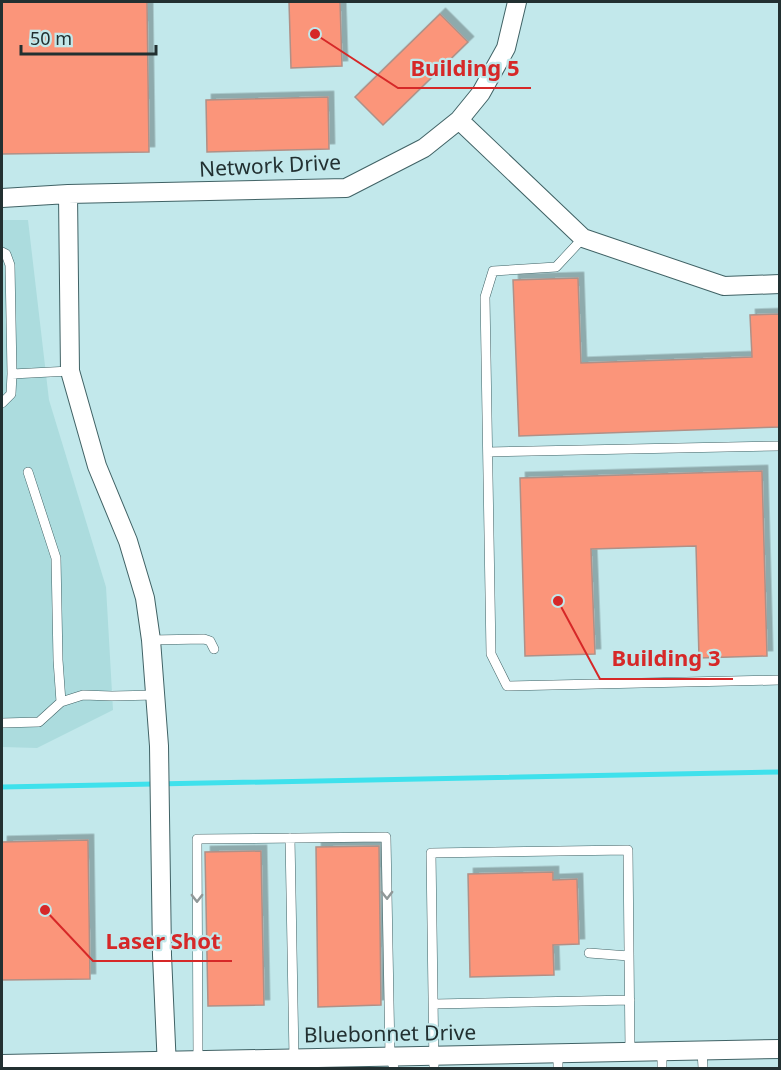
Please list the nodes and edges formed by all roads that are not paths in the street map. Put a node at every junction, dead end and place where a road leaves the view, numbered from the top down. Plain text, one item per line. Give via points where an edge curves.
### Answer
1 (517, 2) edge
2 (459, 120) junction
3 (68, 194) junction
4 (2, 198) edge
5 (583, 238) junction
6 (2, 252) edge
7 (780, 284) edge
8 (70, 371) junction
9 (12, 374) junction
10 (2, 403) edge
11 (780, 446) edge
12 (488, 452) junction
13 (28, 472) dead end
14 (151, 640) junction
15 (214, 649) dead end
16 (780, 680) edge
17 (156, 695) junction
18 (61, 702) junction
19 (2, 723) edge
20 (290, 838) junction
21 (589, 953) dead end
22 (629, 956) junction
23 (630, 1000) junction
24 (434, 1004) junction
25 (780, 1049) edge
26 (630, 1052) junction
27 (294, 1058) junction
28 (198, 1060) junction
29 (662, 1060) edge
30 (703, 1060) edge
31 (558, 1061) edge
32 (392, 1062) edge
33 (434, 1062) edge
34 (2, 1064) edge
35 (238, 1064) edge
36 (167, 1065) edge

1 - 2 street, Network Drive via 506,48 481,93
2 - 3 street, Network Drive via 424,148 346,188
2 - 5 street
3 - 4 street, Network Drive
3 - 8 street
5 - 7 street via 724,286
5 - 12 lane via 556,267 493,271 485,297
6 - 9 lane via 10,265
8 - 9 lane
8 - 14 street via 97,466 128,542 145,598
9 - 10 lane via 11,394
11 - 12 lane
12 - 16 lane via 491,654 507,686
13 - 18 lane via 56,558
14 - 15 lane via 204,639
14 - 17 street
17 - 18 lane via 83,694
17 - 36 street
18 - 19 lane via 39,722
20 - 27 lane
20 -> 28 lane via 197,839
20 -> 32 lane via 386,837
21 - 22 lane
22 - 23 lane
22 - 24 lane via 628,850 431,853
23 - 24 lane
23 - 26 lane
24 - 33 lane
25 - 30 street, Bluebonnet Drive
26 - 29 street, Bluebonnet Drive
26 - 31 street, Bluebonnet Drive
27 - 32 street, Bluebonnet Drive
27 - 35 street, Bluebonnet Drive
28 - 35 street, Bluebonnet Drive
28 - 36 street, Bluebonnet Drive
29 - 30 street, Bluebonnet Drive
31 - 33 street, Bluebonnet Drive via 520,1058
32 - 33 street, Bluebonnet Drive
34 - 36 street, Bluebonnet Drive

